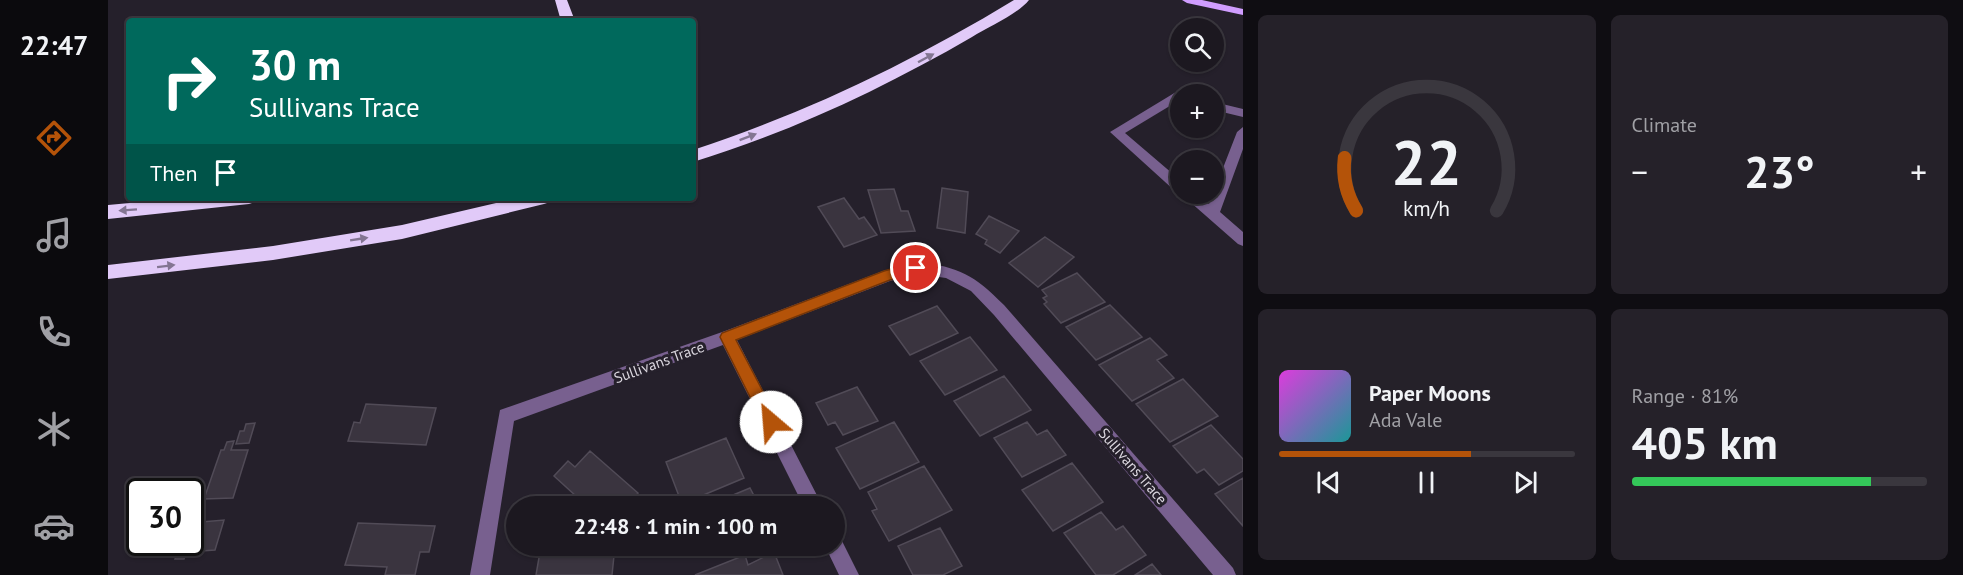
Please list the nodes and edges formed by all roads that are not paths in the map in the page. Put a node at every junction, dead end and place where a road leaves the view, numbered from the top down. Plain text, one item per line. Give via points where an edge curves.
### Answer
1 (561, 0) edge
2 (1023, 0) edge
3 (1187, 0) edge
4 (1243, 12) edge
5 (567, 18) edge
6 (1170, 100) edge
7 (1224, 108) edge
8 (1243, 113) edge
9 (1243, 132) edge
10 (696, 155) edge
11 (1170, 178) edge
12 (219, 201) edge
13 (531, 201) edge
14 (1200, 204) edge
15 (108, 212) edge
16 (1212, 214) junction
17 (1243, 240) edge
18 (108, 272) edge
19 (727, 337) junction
20 (808, 496) edge
21 (839, 556) edge
22 (480, 575) edge
23 (849, 575) edge
24 (1226, 575) edge

1 - 5 highway
10 -> 2 highway via 890,77
3 - 4 main road
6 - 11 street via 1116,132
7 - 8 street
9 - 16 street
12 -> 15 highway
18 -> 13 highway via 273,253 402,232
14 - 16 street
16 - 17 street
19 - 20 street
19 - 22 street, Sullivans Trace via 506,416
19 - 24 street, Sullivans Trace via 888,275 916,268 948,272 976,287 999,310
21 - 23 street

